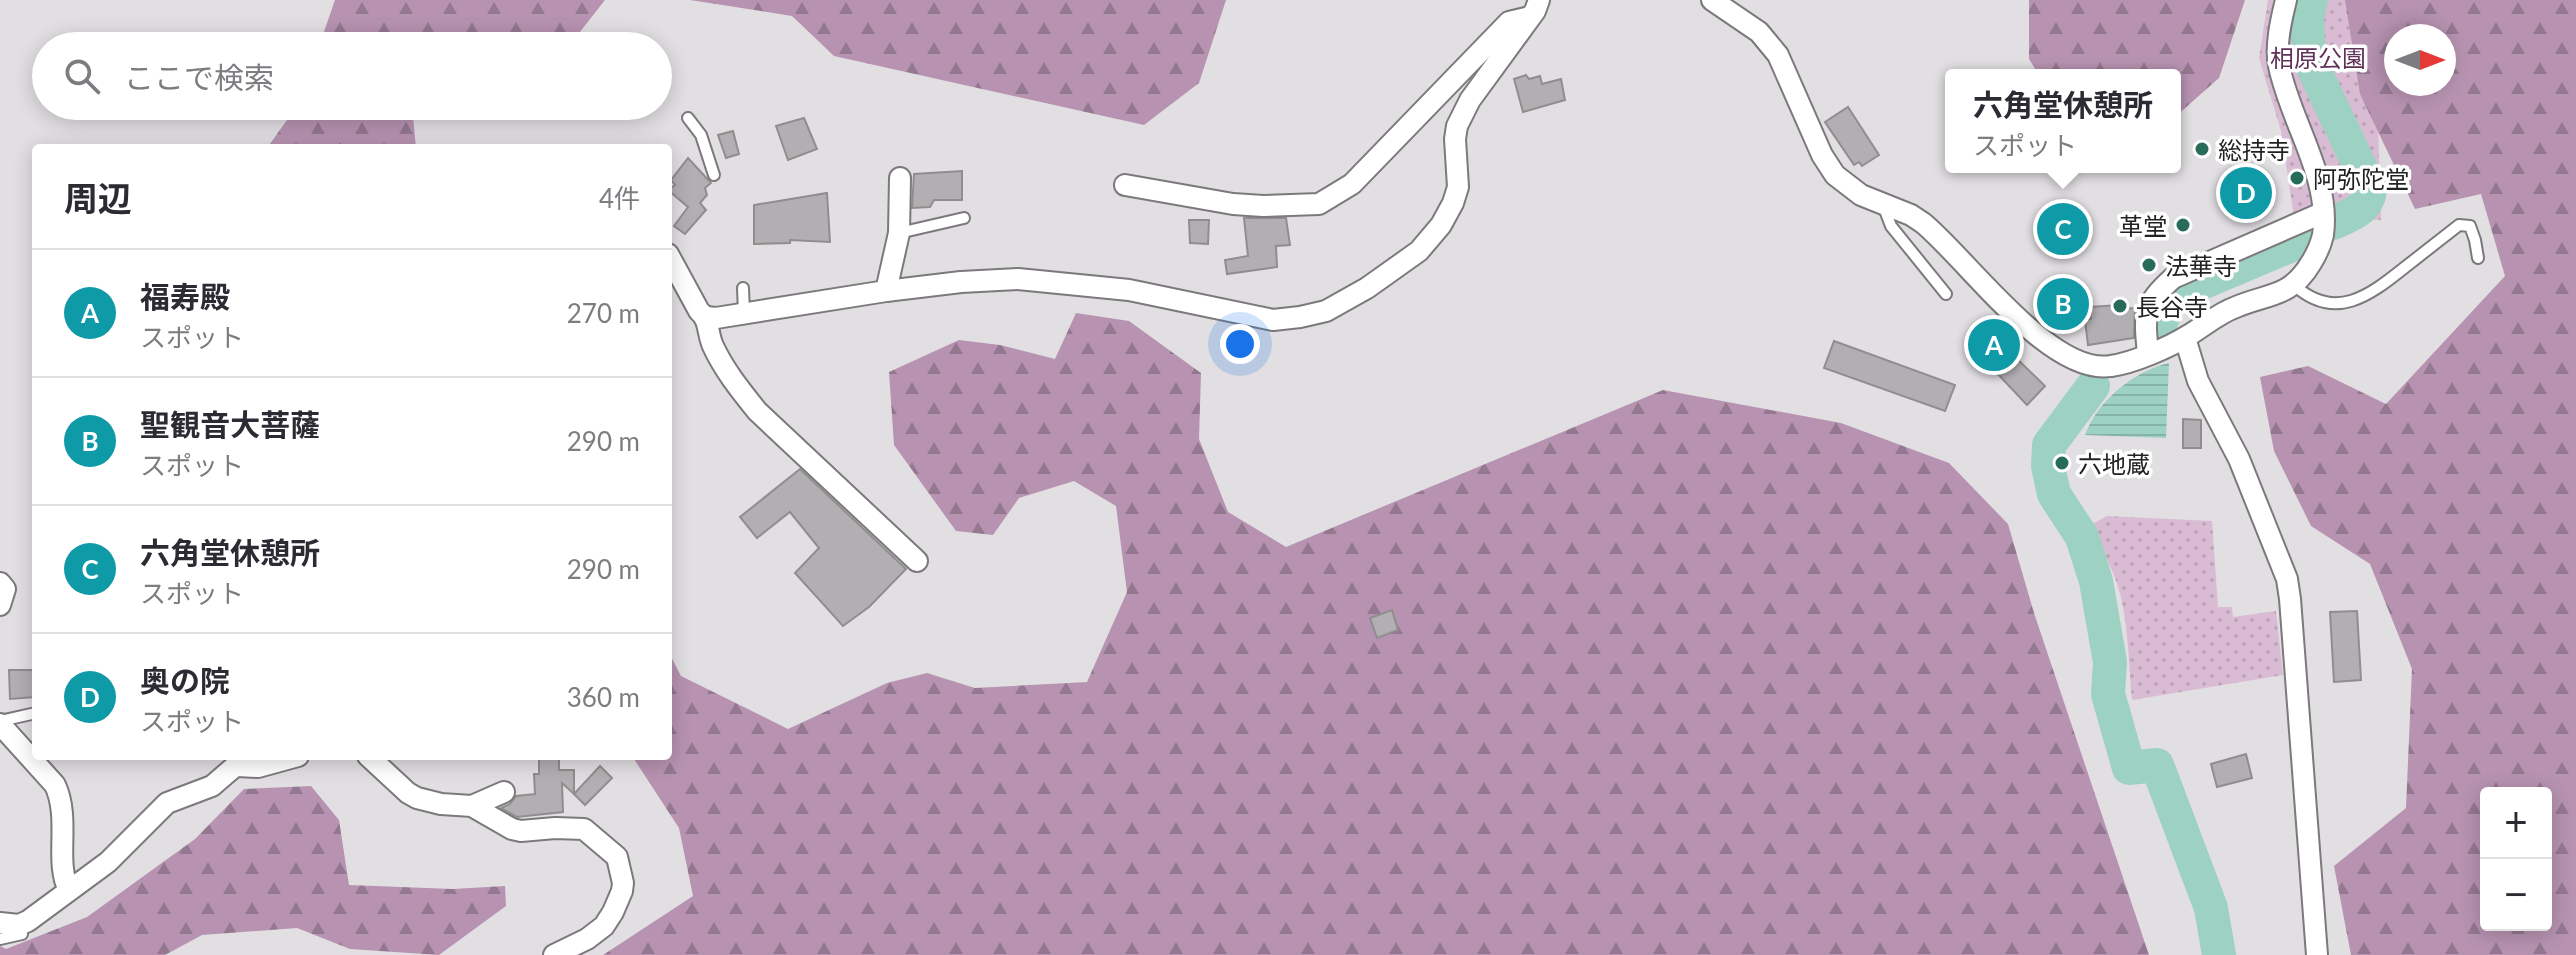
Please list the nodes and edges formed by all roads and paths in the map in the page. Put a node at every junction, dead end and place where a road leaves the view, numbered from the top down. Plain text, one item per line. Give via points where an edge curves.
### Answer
1 (1712, 0) edge
2 (2286, 0) edge
3 (1534, 9) edge
4 (688, 118) dead end
5 (714, 175) dead end
6 (900, 178) dead end
7 (1125, 185) dead end
8 (1883, 205) junction
9 (2322, 213) junction
10 (964, 218) dead end
11 (899, 233) junction
12 (2478, 258) dead end
13 (672, 261) edge
14 (2294, 285) junction
15 (743, 288) dead end
16 (886, 291) junction
17 (1946, 294) dead end
18 (744, 314) junction
19 (706, 317) junction
20 (2023, 324) junction
21 (1995, 325) dead end
22 (2185, 338) junction
23 (2148, 354) junction
24 (917, 561) dead end
25 (0, 583) edge
26 (0, 605) edge
27 (32, 714) edge
28 (0, 722) edge
29 (32, 759) edge
30 (33, 760) edge
31 (283, 760) edge
32 (372, 760) edge
33 (242, 761) edge
34 (504, 792) dead end
35 (472, 806) junction
36 (69, 890) junction
37 (0, 923) edge
38 (22, 934) dead end
39 (0, 939) edge
40 (554, 955) edge
41 (2317, 955) edge

1 - 8 street via 1759,32 1778,55 1835,175
2 - 9 street via 2278,63 2316,175
3 - 7 street via 1509,22 1352,184 1319,204 1233,204
3 - 16 street via 1457,126 1458,187 1441,225 1419,251 1326,311 1273,320 1129,290 1018,279
4 - 5 lane via 701,135
6 - 11 street
8 - 17 lane via 1891,226
8 - 20 street via 1911,215 1933,231
9 - 14 street via 2323,236
9 - 23 street via 2173,278 2146,311
10 - 11 lane
11 - 16 street
12 - 14 lane via 2470,226 2459,225 2356,301 2317,301
13 - 19 street
14 - 22 street via 2228,310
15 - 18 lane
16 - 18 street
18 - 19 street
19 - 24 street via 712,344 757,411
20 - 21 lane
20 - 23 street via 2086,364 2110,366
22 - 23 street
22 - 41 street via 2198,381 2239,459 2287,579
25 - 26 street via 5,589
27 - 28 lane
28 - 29 street
30 - 36 street via 60,797
31 - 33 street via 258,767
32 - 35 street via 417,798
33 - 36 street via 212,786 167,803 108,862
34 - 35 street
35 - 40 street via 521,831 584,829 620,861 622,891 604,926
36 - 37 street via 28,921
38 - 39 lane

